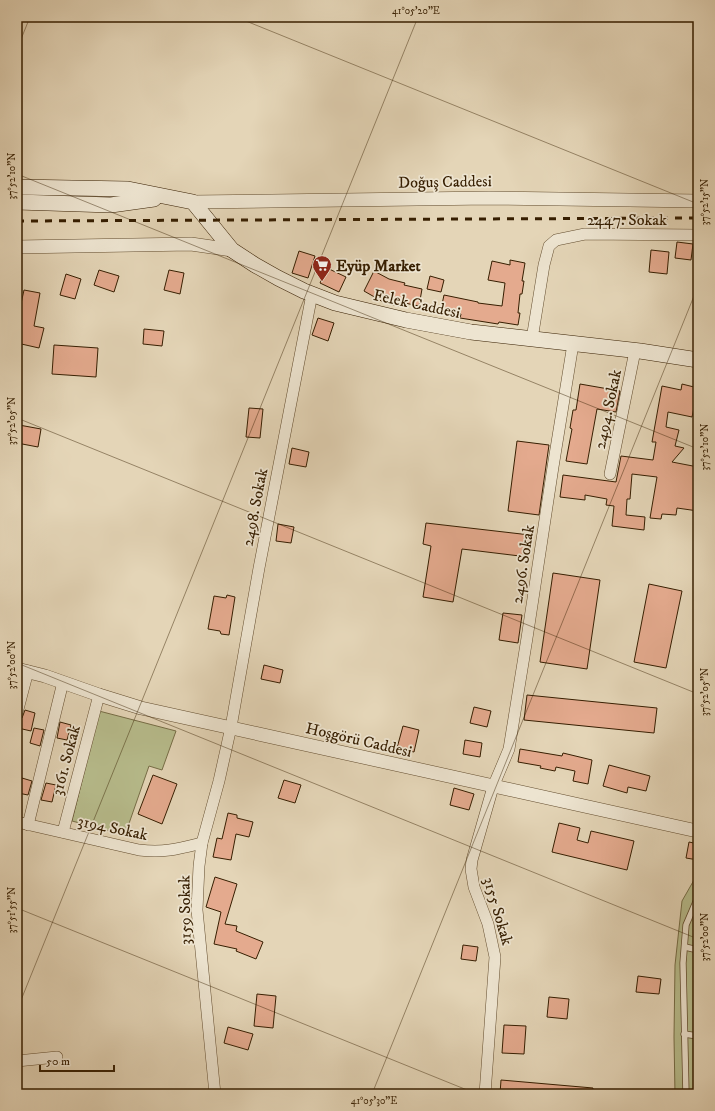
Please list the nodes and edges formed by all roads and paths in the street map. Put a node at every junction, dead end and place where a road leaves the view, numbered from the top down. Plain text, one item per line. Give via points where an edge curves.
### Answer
1 (17, 186) edge
2 (165, 197) junction
3 (698, 201) edge
4 (17, 202) edge
5 (193, 202) junction
6 (698, 235) edge
7 (17, 247) edge
8 (232, 250) junction
9 (312, 294) junction
10 (532, 338) junction
11 (573, 344) junction
12 (635, 351) junction
13 (698, 360) edge
14 (610, 474) dead end
15 (23, 670) edge
16 (63, 682) junction
17 (99, 695) junction
18 (17, 713) edge
19 (231, 727) junction
20 (494, 787) junction
21 (22, 824) edge
22 (697, 831) edge
23 (63, 832) junction
24 (202, 843) junction
25 (698, 897) edge
26 (685, 947) junction
27 (698, 950) edge
28 (684, 1034) junction
29 (698, 1036) edge
30 (57, 1057) dead end
31 (17, 1062) edge
32 (215, 1094) edge
33 (485, 1094) edge
34 (686, 1094) edge

1 - 2 main road via 128,189
2 - 4 main road via 111,205
2 - 5 main road
3 - 5 street, Doğuş Caddesi via 489,198
5 - 8 main road, Felek Caddesi
6 - 10 street, 2447. Sokak via 585,234 556,240 549,246 544,265
7 - 8 street via 191,244
8 - 9 main road, Felek Caddesi via 255,265
9 - 10 main road, Felek Caddesi via 335,303 406,320 472,332
9 - 19 street, 2498. Sokak via 260,560
10 - 11 main road, Felek Caddesi
11 - 12 main road, Felek Caddesi
11 - 20 street, 2496. Sokak via 509,749
12 - 13 main road, Felek Caddesi
12 - 14 street, 2494. Sokak
15 - 16 street, Hoşgörü Caddesi
15 - 18 street
16 - 17 street, Hoşgörü Caddesi
16 - 21 street
17 - 19 street, Hoşgörü Caddesi via 141,708
17 - 23 street, 3161. Sokak
19 - 20 street, Hoşgörü Caddesi
19 - 24 street, 3159 Sokak
20 - 22 street, Hoşgörü Caddesi
20 - 33 street, 3155 Sokak via 471,869 495,957
21 - 23 street, 3194 Sokak
23 - 24 street, 3194 Sokak via 156,852
24 - 32 street, 3159 Sokak via 197,910
25 - 26 lane via 686,925
26 - 27 lane
26 - 28 lane
28 - 29 lane
28 - 34 lane
30 - 31 street

